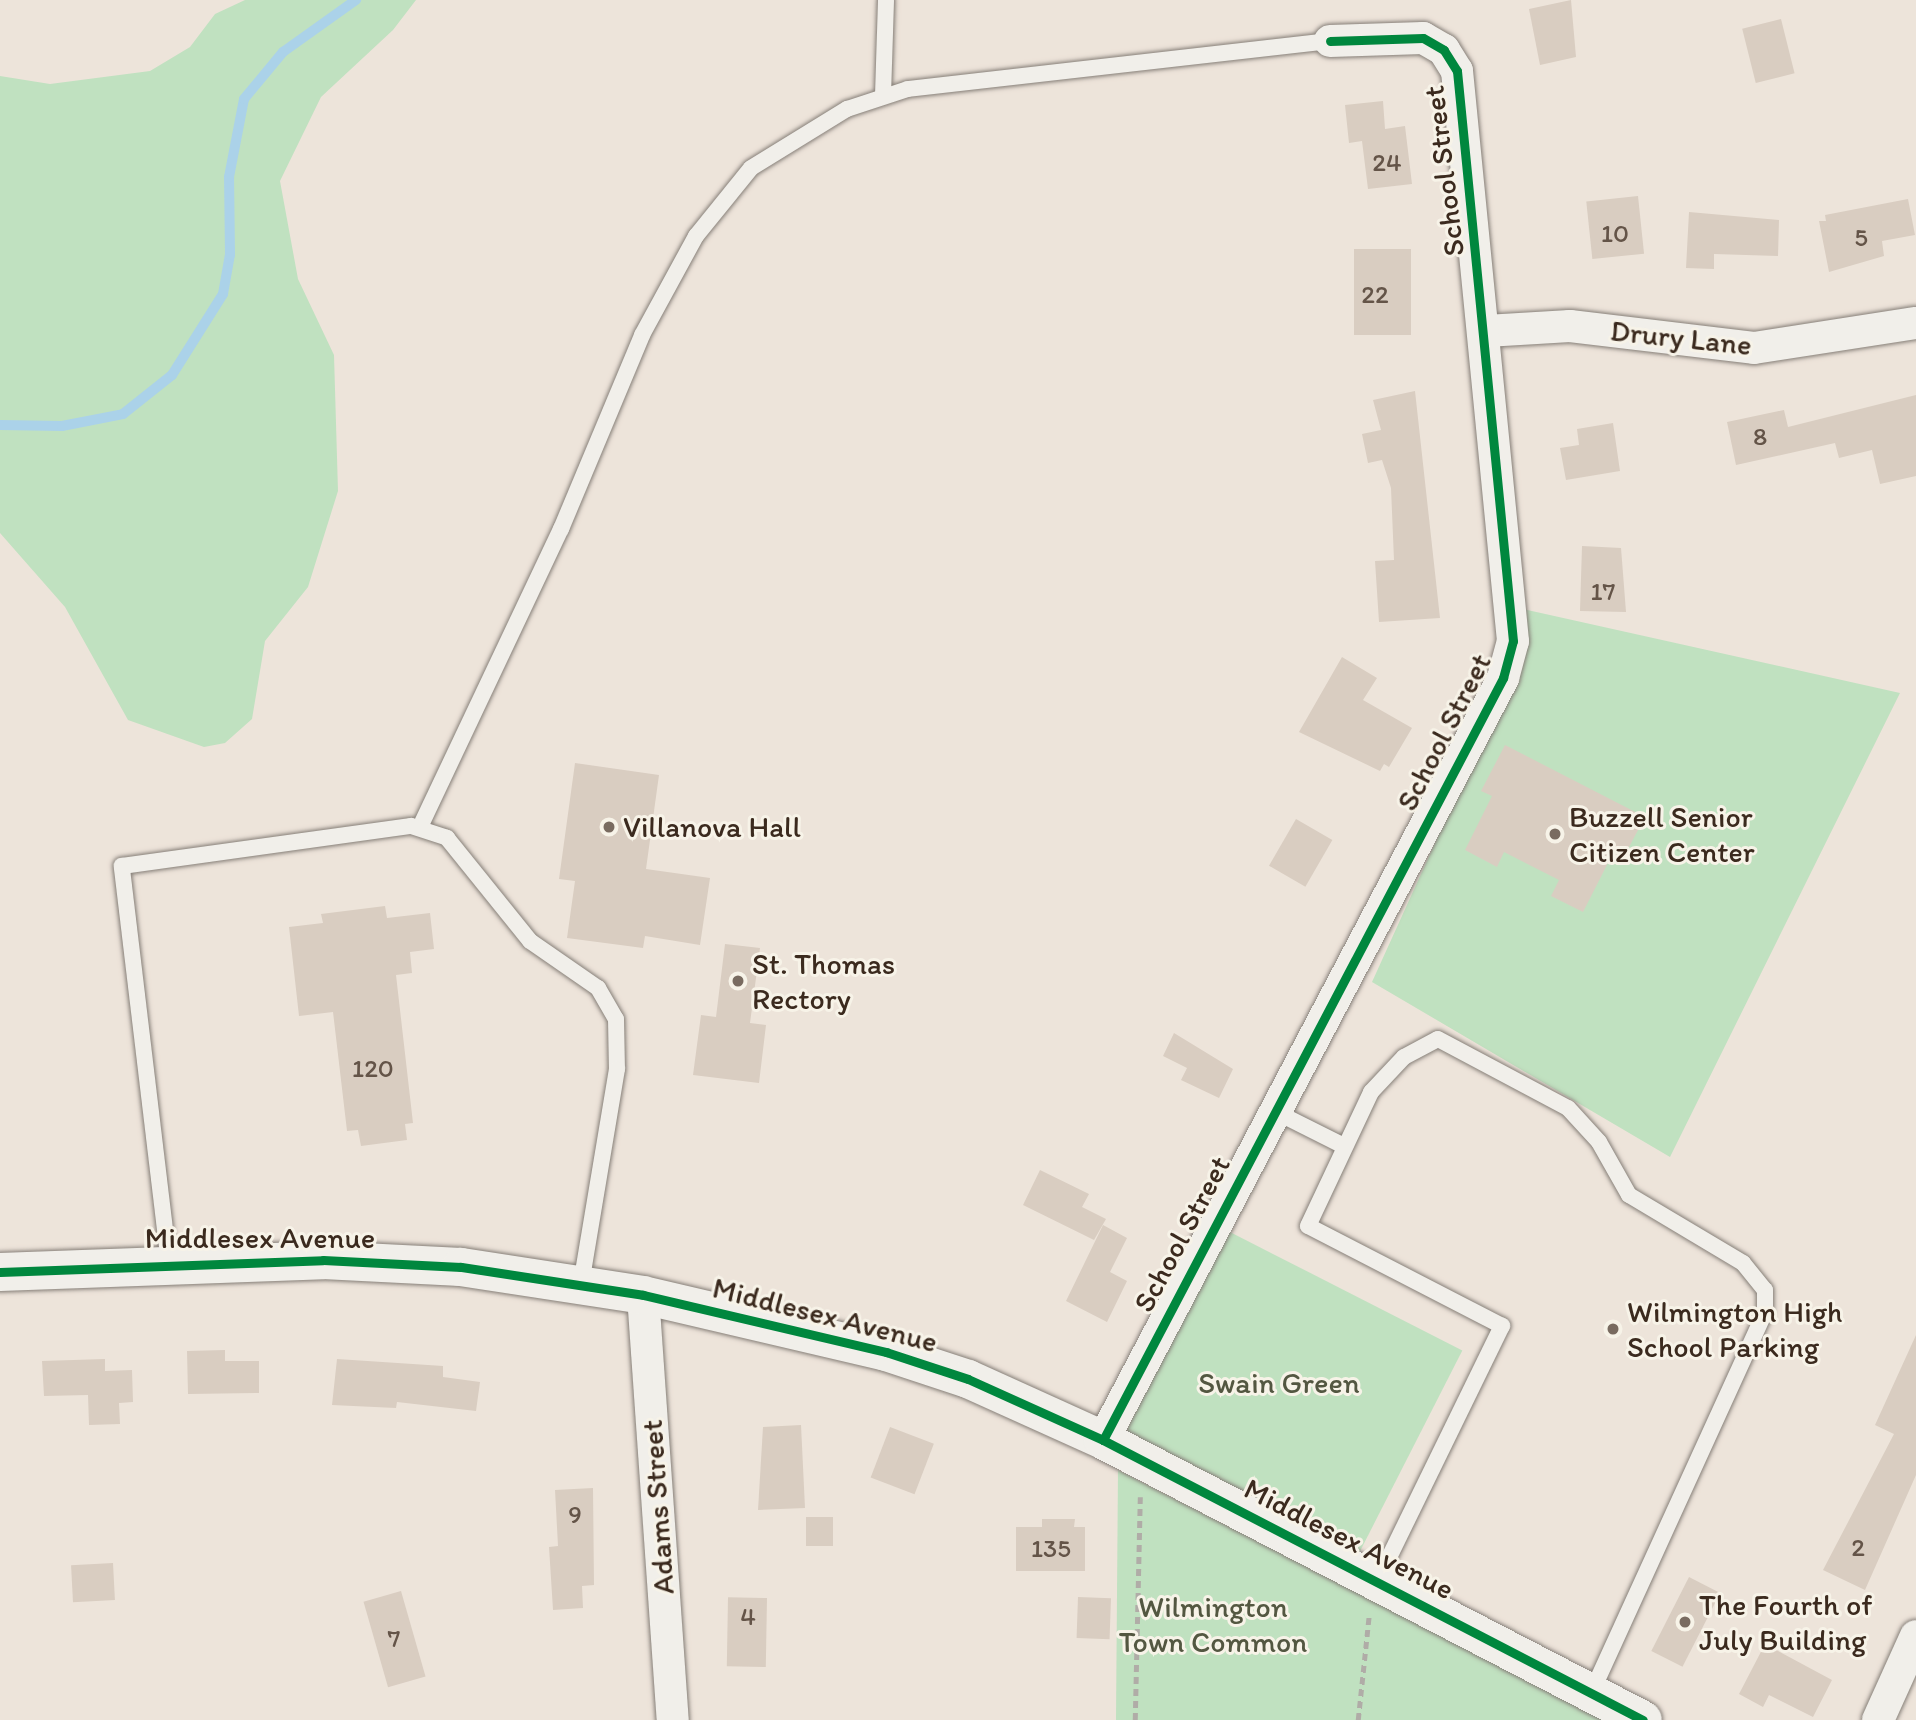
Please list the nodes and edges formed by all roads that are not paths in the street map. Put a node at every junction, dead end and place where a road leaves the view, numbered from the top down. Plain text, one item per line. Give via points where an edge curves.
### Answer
1 (886, 0) edge
2 (1331, 41) joint
3 (883, 96) junction
4 (1916, 323) edge
5 (1486, 331) junction
6 (420, 827) junction
7 (1274, 1111) junction
8 (1344, 1146) junction
9 (169, 1263) junction
10 (0, 1272) edge
11 (581, 1284) junction
12 (643, 1295) junction
13 (1103, 1440) junction
14 (1374, 1590) junction
15 (1916, 1636) edge
16 (1591, 1693) junction
17 (673, 1720) edge
18 (1643, 1720) edge
19 (1878, 1720) edge

1 - 3 lane
2 - 3 lane via 935,83
2 - 5 street, School Street via 1409,36 1435,44 1452,61 1460,80
3 - 6 lane via 772,152 734,184 696,236 642,335 561,529
4 - 5 street, Drury Lane via 1754,348 1570,326
5 - 7 street, School Street via 1511,653
6 - 9 lane via 122,866
6 - 11 lane via 447,838 530,942 598,988 616,1019 617,1069
7 - 8 lane
7 - 13 street, School Street
8 - 14 lane via 1308,1226 1502,1325
8 - 16 lane via 1381,1080 1419,1047 1446,1041 1568,1108 1599,1142 1629,1195 1743,1263 1762,1282 1765,1312
9 - 10 street, Middlesex Avenue
9 - 11 street, Middlesex Avenue via 370,1261
11 - 12 street, Middlesex Avenue
12 - 13 street, Middlesex Avenue via 918,1362
12 - 17 street, Adams Street
13 - 14 street, Middlesex Avenue
14 - 16 street, Middlesex Avenue
15 - 19 street
16 - 18 street, Middlesex Avenue

